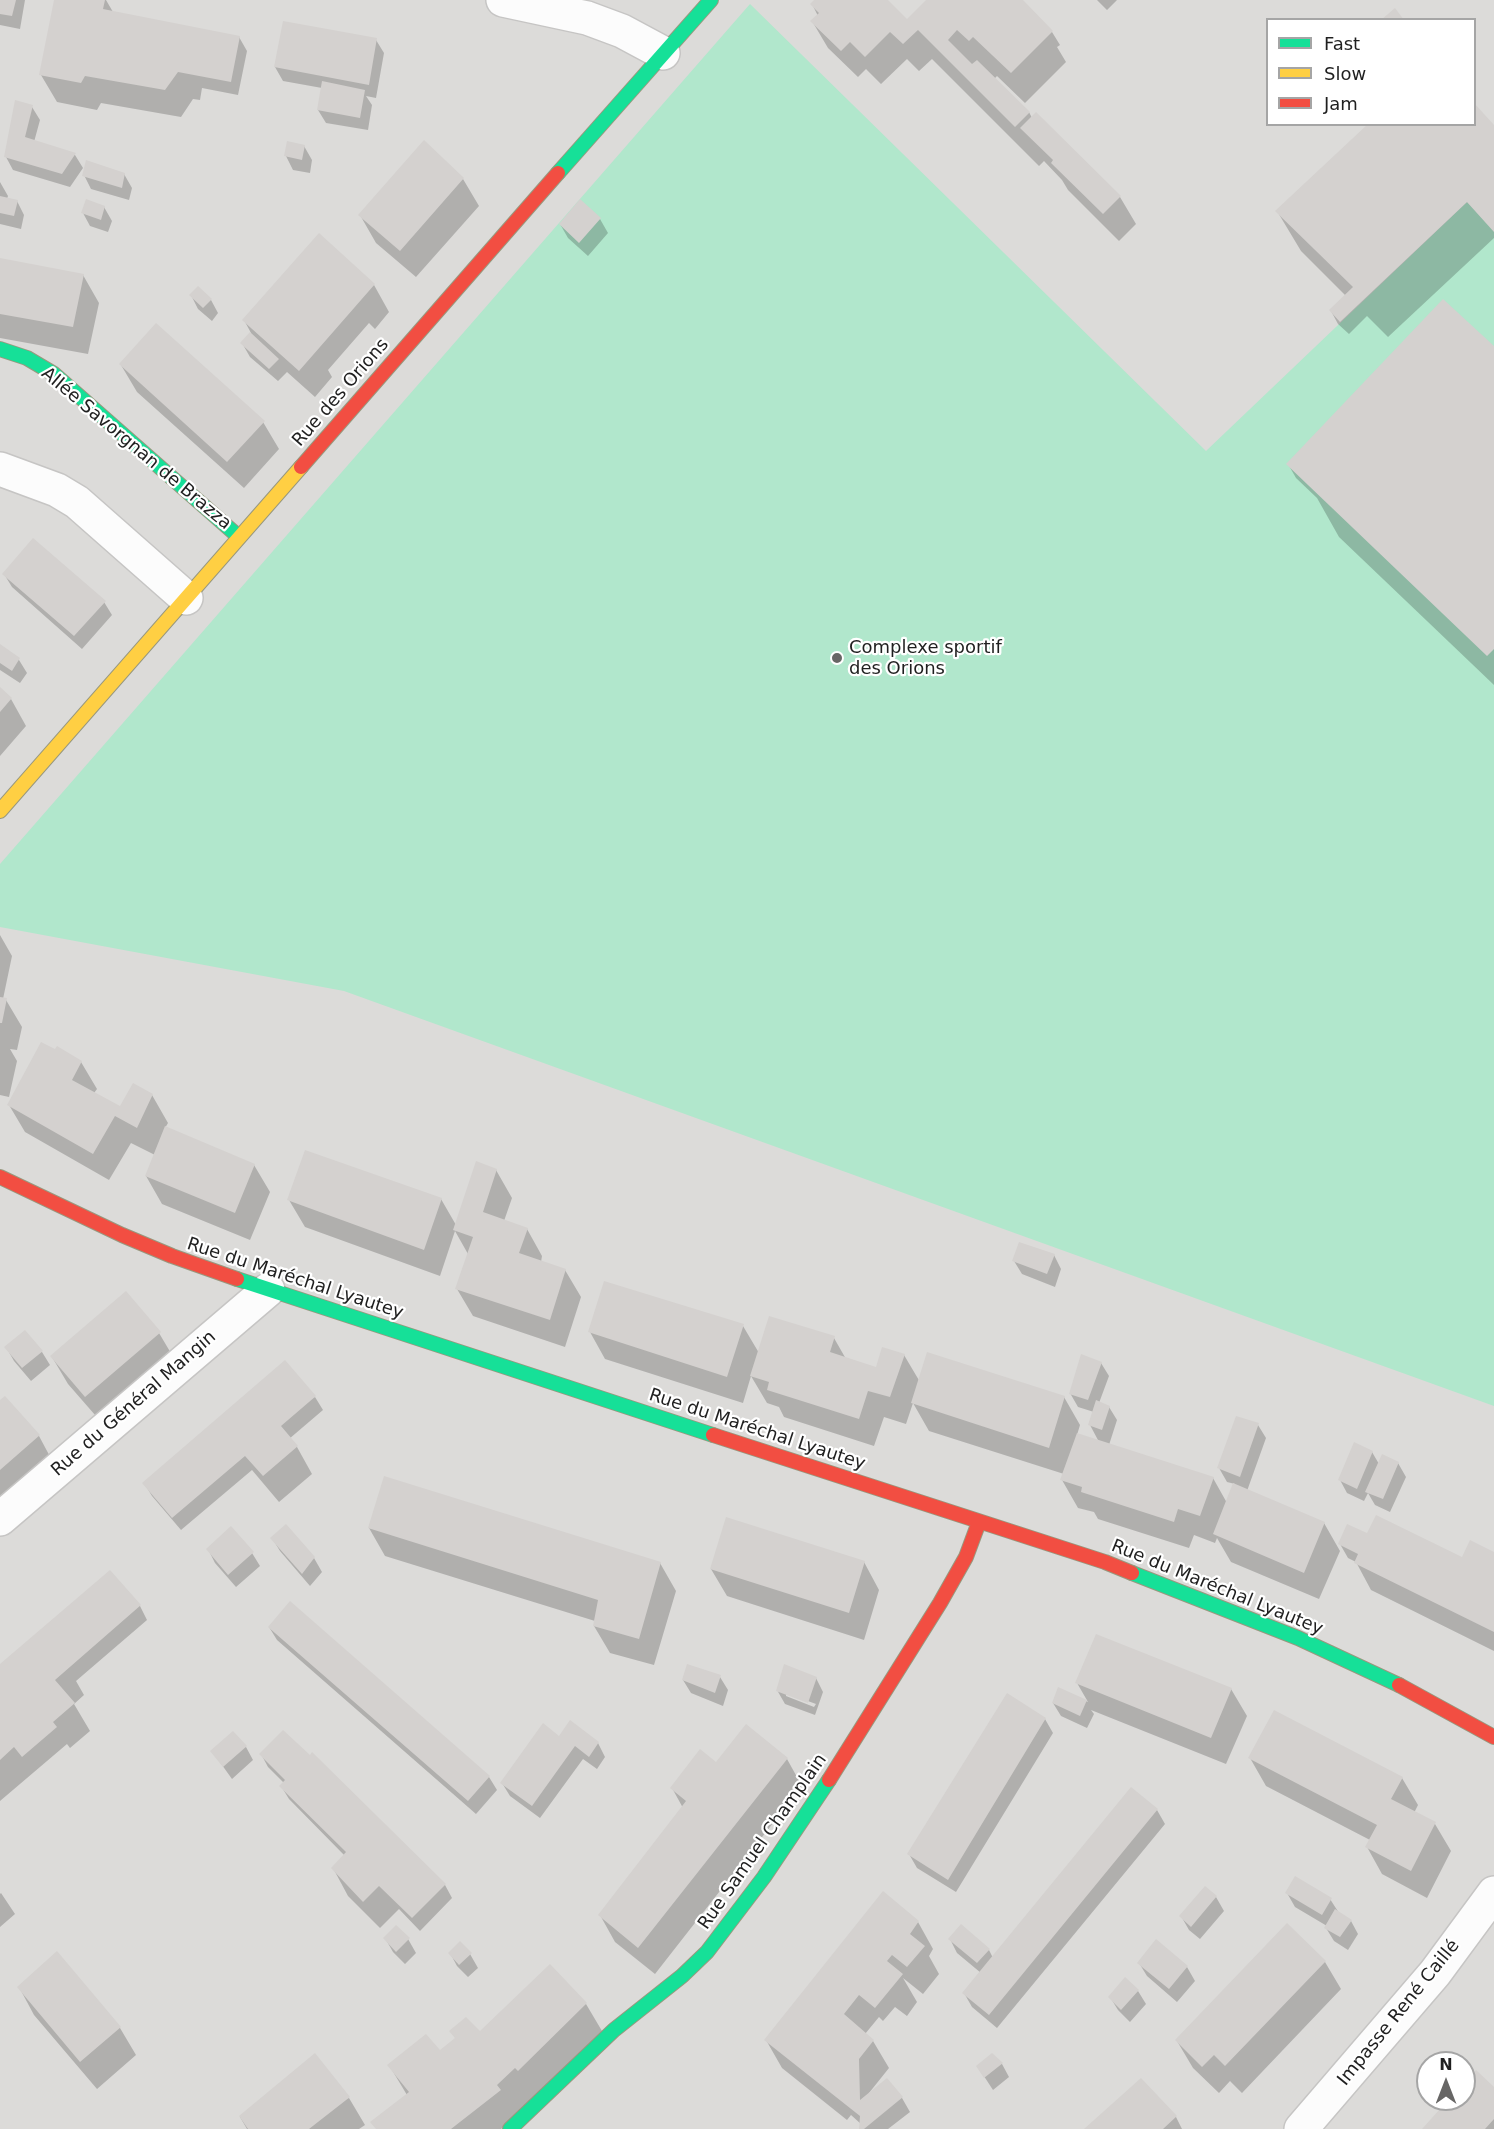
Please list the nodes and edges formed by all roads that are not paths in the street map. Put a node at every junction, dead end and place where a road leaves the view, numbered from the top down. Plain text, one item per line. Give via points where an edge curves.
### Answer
1 (503, 0) edge
2 (711, 0) edge
3 (663, 53) junction
4 (0, 349) edge
5 (0, 470) edge
6 (239, 537) junction
7 (186, 598) junction
8 (0, 811) edge
9 (0, 1177) edge
10 (268, 1290) junction
11 (0, 1519) edge
12 (979, 1522) junction
13 (1494, 1737) edge
14 (1494, 1893) edge
15 (510, 2129) edge
16 (1301, 2129) edge

1 - 3 street via 587,18
2 - 3 street, Rue des Orions
3 - 6 street, Rue des Orions
4 - 6 street, Allée Savorgnan de Brazza via 27,358 54,374
5 - 7 street via 57,490 76,502
6 - 7 street, Rue des Orions
7 - 8 street, Rue des Orions
9 - 10 street, Rue du Maréchal Lyautey via 172,1256
10 - 11 street, Rue du Général Mangin
10 - 12 street, Rue du Maréchal Lyautey
12 - 13 street, Rue du Maréchal Lyautey via 1105,1562 1288,1634 1419,1695
12 - 15 street, Rue Samuel Champlain via 966,1557 940,1603 838,1767 764,1877 707,1952 614,2030
14 - 16 street, Impasse René Caillé via 1435,1972

